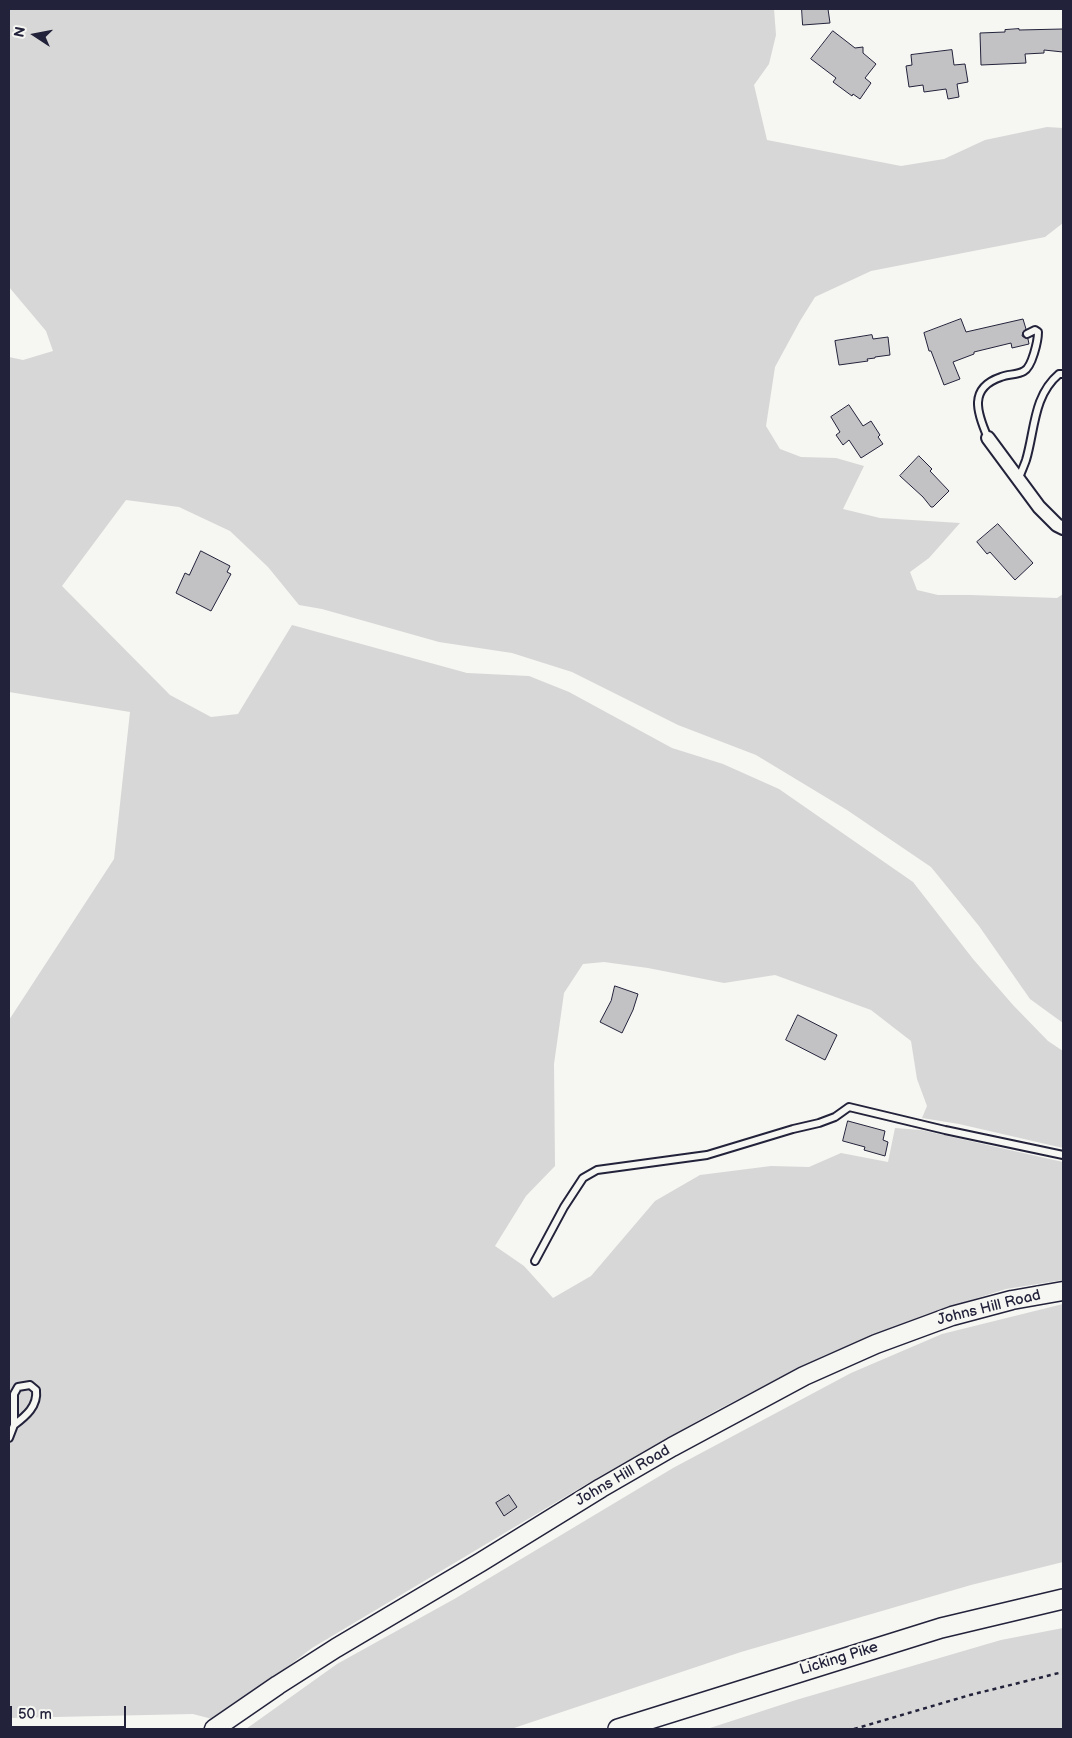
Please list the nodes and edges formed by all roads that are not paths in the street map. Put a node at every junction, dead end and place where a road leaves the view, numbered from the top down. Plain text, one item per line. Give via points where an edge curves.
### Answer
1 (1026, 334) dead end
2 (1063, 374) edge
3 (988, 438) joint
4 (1019, 480) junction
5 (1063, 528) edge
6 (1063, 1155) edge
7 (535, 1261) dead end
8 (1063, 1291) edge
9 (14, 1425) junction
10 (9, 1438) edge
11 (1063, 1599) edge
12 (214, 1729) edge
13 (618, 1729) edge

1 - 3 lane via 1038,332 1028,368 995,378 984,386 979,396 977,407
2 - 4 lane via 1050,382 1041,399
3 - 4 street
4 - 5 street via 1041,510
6 - 7 lane via 849,1107 819,1123 707,1154 597,1170 583,1178
8 - 12 main road, Johns Hill Road via 952,1316 804,1376 601,1488 336,1648
9 - 9 lane via 37,1398 36,1390 30,1385 18,1386 14,1394
9 - 10 lane
11 - 13 main road, Licking Pike via 941,1628

